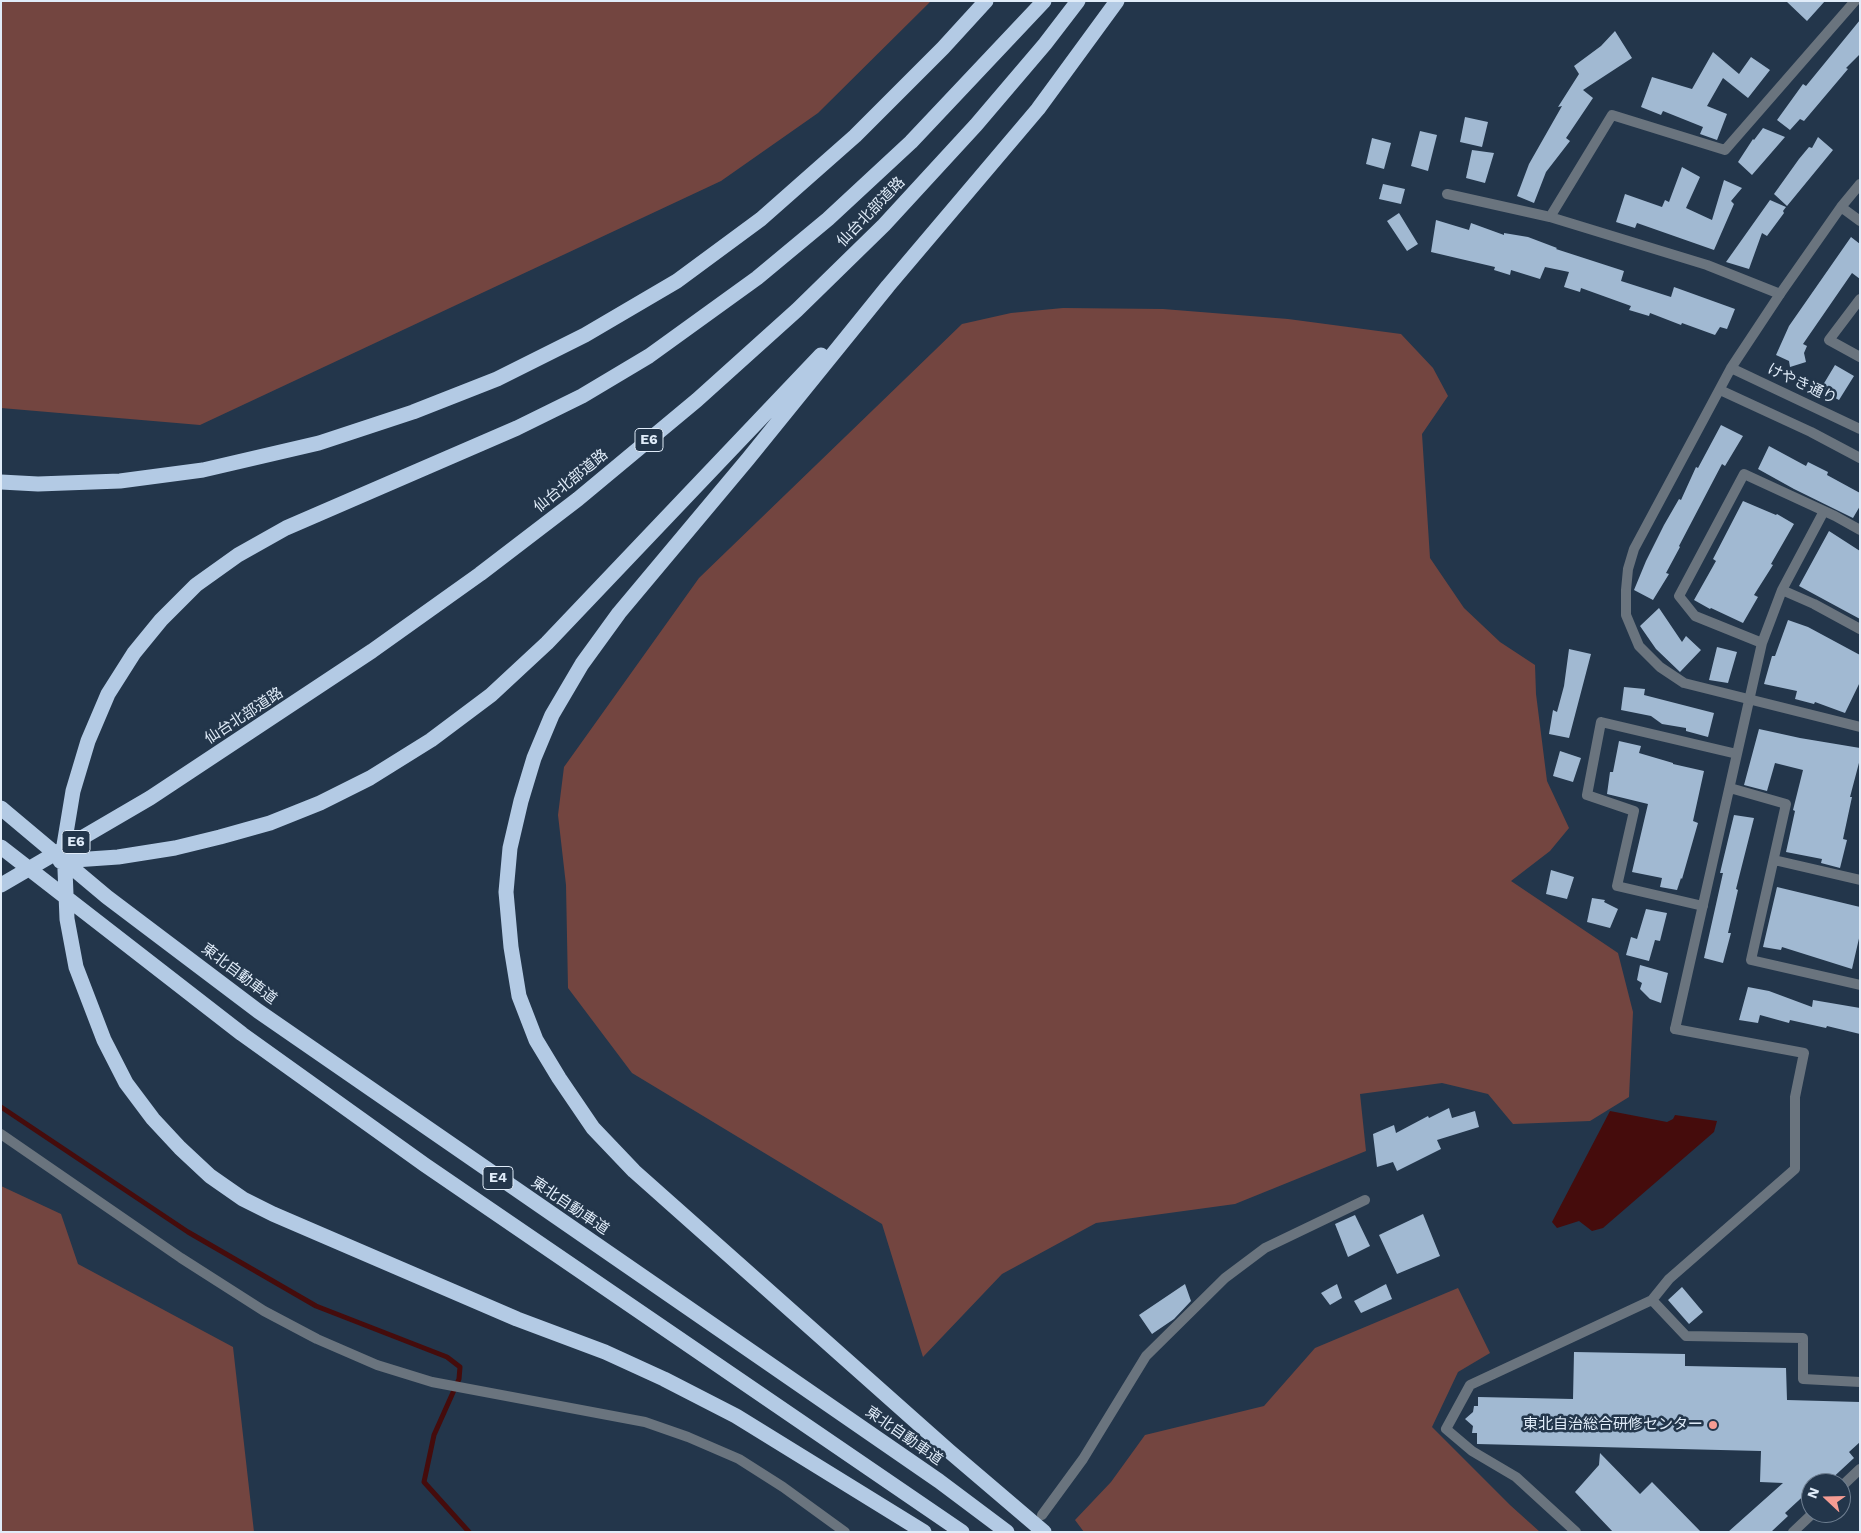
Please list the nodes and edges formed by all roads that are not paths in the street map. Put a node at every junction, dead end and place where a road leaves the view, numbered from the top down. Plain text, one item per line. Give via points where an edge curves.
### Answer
1 (986, 1) edge
2 (1044, 1) edge
3 (1078, 1) edge
4 (1117, 1) edge
5 (1855, 1) edge
6 (1860, 184) edge
7 (1447, 194) dead end
8 (1841, 207) junction
9 (1550, 217) junction
10 (1860, 221) edge
11 (888, 286) junction
12 (1780, 294) junction
13 (1860, 299) edge
14 (1860, 357) edge
15 (1732, 368) junction
16 (1720, 390) junction
17 (1860, 429) edge
18 (1860, 458) edge
19 (1, 482) edge
20 (1824, 512) junction
21 (1860, 530) edge
22 (1782, 590) junction
23 (1860, 629) edge
24 (1762, 643) junction
25 (1750, 698) junction
26 (1860, 727) edge
27 (1737, 754) junction
28 (1730, 788) junction
29 (1, 808) edge
30 (1, 847) edge
31 (1, 860) edge
32 (1774, 860) junction
33 (1860, 880) edge
34 (1, 885) edge
35 (1703, 906) junction
36 (1860, 986) edge
37 (1, 1134) edge
38 (1365, 1200) dead end
39 (1652, 1300) junction
40 (1860, 1382) edge
41 (1042, 1515) dead end
42 (1802, 1523) edge
43 (845, 1532) edge
44 (924, 1532) edge
45 (962, 1532) edge
46 (1008, 1532) edge
47 (1044, 1532) edge
48 (1576, 1532) edge
49 (1793, 1532) edge

1 - 19 highway via 855,136 761,219 677,281 585,335 497,379 413,412 319,443 203,470 120,481
2 - 44 highway via 911,142 828,219 757,278 649,356 582,396 518,428 286,528 238,555 196,586 161,620 134,653 108,694 88,741 64,845 67,919 76,967 104,1040 126,1083 153,1119 210,1176 243,1198 291,1222 664,1379 736,1416
3 - 34 highway, 仙台北部道路 / E6 via 976,125 884,225 797,310 697,400 578,499 372,651 150,798
4 - 11 highway via 1038,108
5 - 9 street via 1725,150 1612,115
6 - 8 street
7 - 9 street
8 - 10 street
8 - 12 street
9 - 12 street via 1707,264
11 - 31 highway via 547,643 491,695 431,740 370,778 320,803 220,838 118,857 53,862
11 - 47 highway via 619,613 582,664 552,714 534,758 510,848 506,892 511,947 519,996 536,1040 593,1128 634,1171
12 - 15 street
13 - 14 street via 1829,340
15 - 16 street
15 - 17 street, けやき通り
16 - 18 street
16 - 25 street via 1634,549 1628,569 1626,615 1640,646 1660,667 1684,683
20 - 21 street
20 - 22 street
20 - 24 street via 1744,474 1679,596 1694,616
22 - 23 street
22 - 24 street
24 - 25 street
25 - 26 street
25 - 27 street
27 - 28 street
27 - 35 street via 1601,722 1587,795 1634,811 1617,886
28 - 32 street via 1786,804
28 - 35 street
29 - 46 highway, 東北自動車道 / E4 via 107,897 258,1011
30 - 45 highway, E4 via 242,1034 409,1153
32 - 33 street
32 - 36 street via 1751,960
35 - 39 street via 1675,1029 1804,1054 1795,1097 1794,1169 1669,1279
37 - 43 street via 181,1258 264,1311 317,1339 377,1365 445,1385 645,1422 688,1437 739,1459
38 - 41 street via 1265,1248 1225,1278 1146,1356 1083,1459
39 - 40 street via 1686,1336 1803,1338 1804,1379
39 - 48 street via 1470,1385 1446,1429 1472,1452 1516,1477
42 - 49 street

